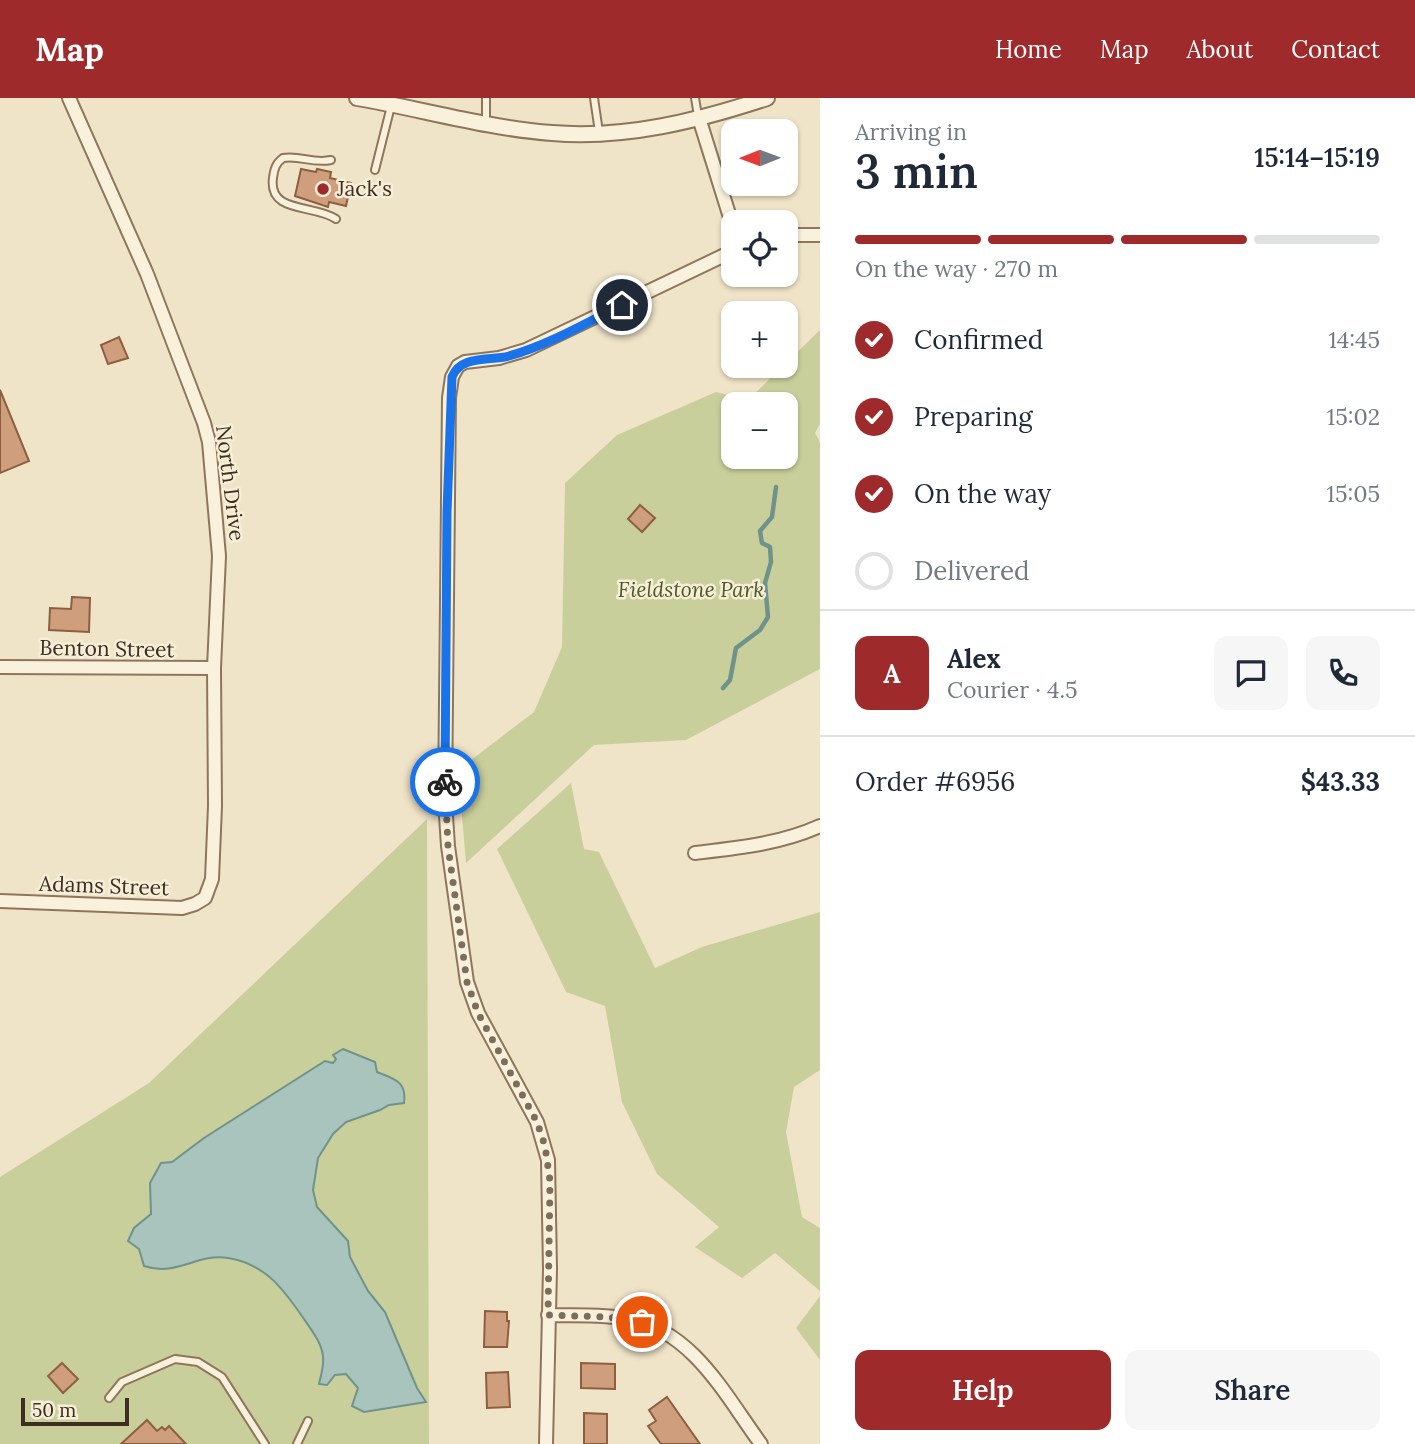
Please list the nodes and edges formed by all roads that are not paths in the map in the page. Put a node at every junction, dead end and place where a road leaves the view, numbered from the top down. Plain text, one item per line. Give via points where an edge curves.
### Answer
1 (69, 98) edge
2 (486, 98) edge
3 (594, 98) edge
4 (695, 98) edge
5 (766, 98) edge
6 (377, 100) edge
7 (699, 118) junction
8 (486, 124) junction
9 (599, 134) junction
10 (331, 160) dead end
11 (375, 170) dead end
12 (727, 210) edge
13 (336, 219) dead end
14 (798, 235) edge
15 (820, 235) edge
16 (721, 257) edge
17 (0, 667) edge
18 (215, 668) junction
19 (820, 826) edge
20 (695, 853) dead end
21 (205, 898) joint
22 (0, 901) edge
23 (548, 1315) junction
24 (109, 1398) dead end
25 (308, 1420) dead end
26 (265, 1444) edge
27 (297, 1444) edge
28 (546, 1444) edge
29 (761, 1444) edge

1 - 18 street, North Drive via 146,274 206,432 219,556
2 - 8 lane
3 - 9 lane
4 - 7 lane
5 - 7 street
6 - 8 street
6 - 11 lane
7 - 9 street via 660,128
7 - 12 street
8 - 9 street
10 - 13 lane via 283,158 274,169 272,187 281,202
14 - 15 street
16 - 23 street via 526,351 465,362 452,377 447,532 448,846 472,998 545,1146 550,1181
17 - 18 street, Benton Street
18 - 21 street, North Drive via 212,879
19 - 20 street via 750,847
21 - 22 street, Adams Street via 182,908
23 - 28 street
23 - 29 street via 629,1319 678,1340 699,1360
24 - 26 lane via 122,1382 159,1365 175,1359 198,1362 227,1383
25 - 27 lane

